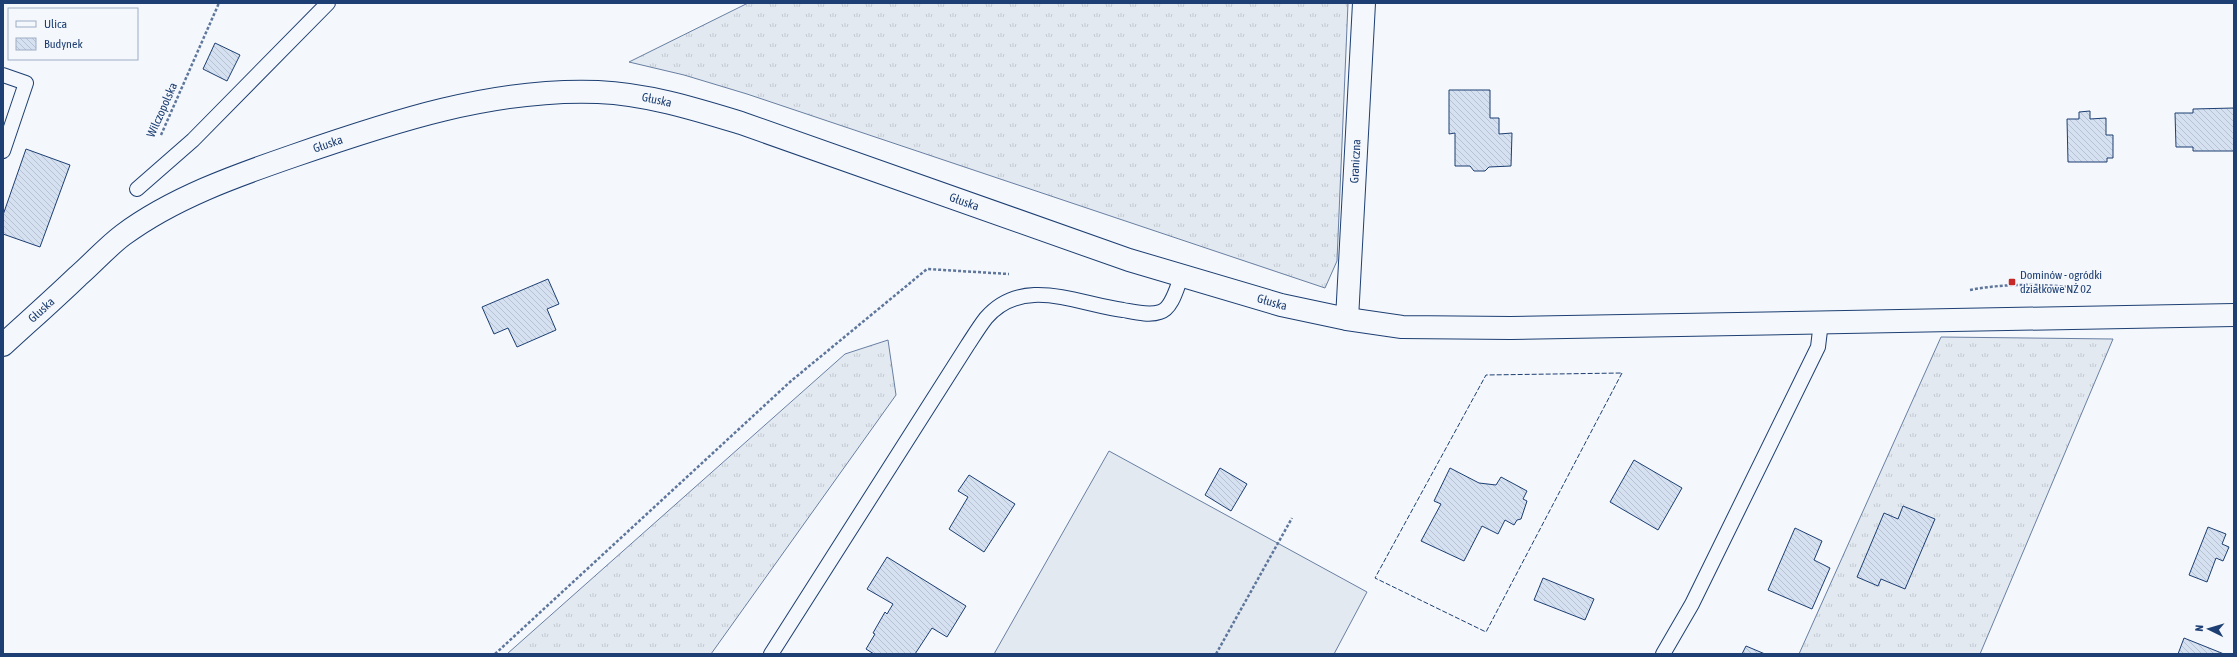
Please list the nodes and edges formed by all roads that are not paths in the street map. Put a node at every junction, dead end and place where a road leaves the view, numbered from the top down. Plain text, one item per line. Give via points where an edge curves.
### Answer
1 (328, 3) edge
2 (1364, 3) edge
3 (3, 75) edge
4 (3, 151) edge
5 (137, 189) dead end
6 (1181, 277) junction
7 (2234, 315) edge
8 (1347, 319) junction
9 (1821, 322) junction
10 (6, 336) edge
11 (771, 654) edge
12 (1663, 654) edge

1 - 5 lane via 193,140
2 - 8 street, Graniczna
3 - 4 lane via 26,83
6 - 8 street, Głuska via 1281,305
6 - 10 street, Głuska via 693,108 614,93 545,93 476,103 410,118 326,144 198,193 162,211 122,236
6 - 11 lane via 1170,304 1160,312 1120,310 1034,294 1016,297 1000,305 986,318 967,346
7 - 9 street, Głuska
8 - 9 street, Głuska via 1386,325 1438,328
9 - 12 lane via 1818,347 1692,604

